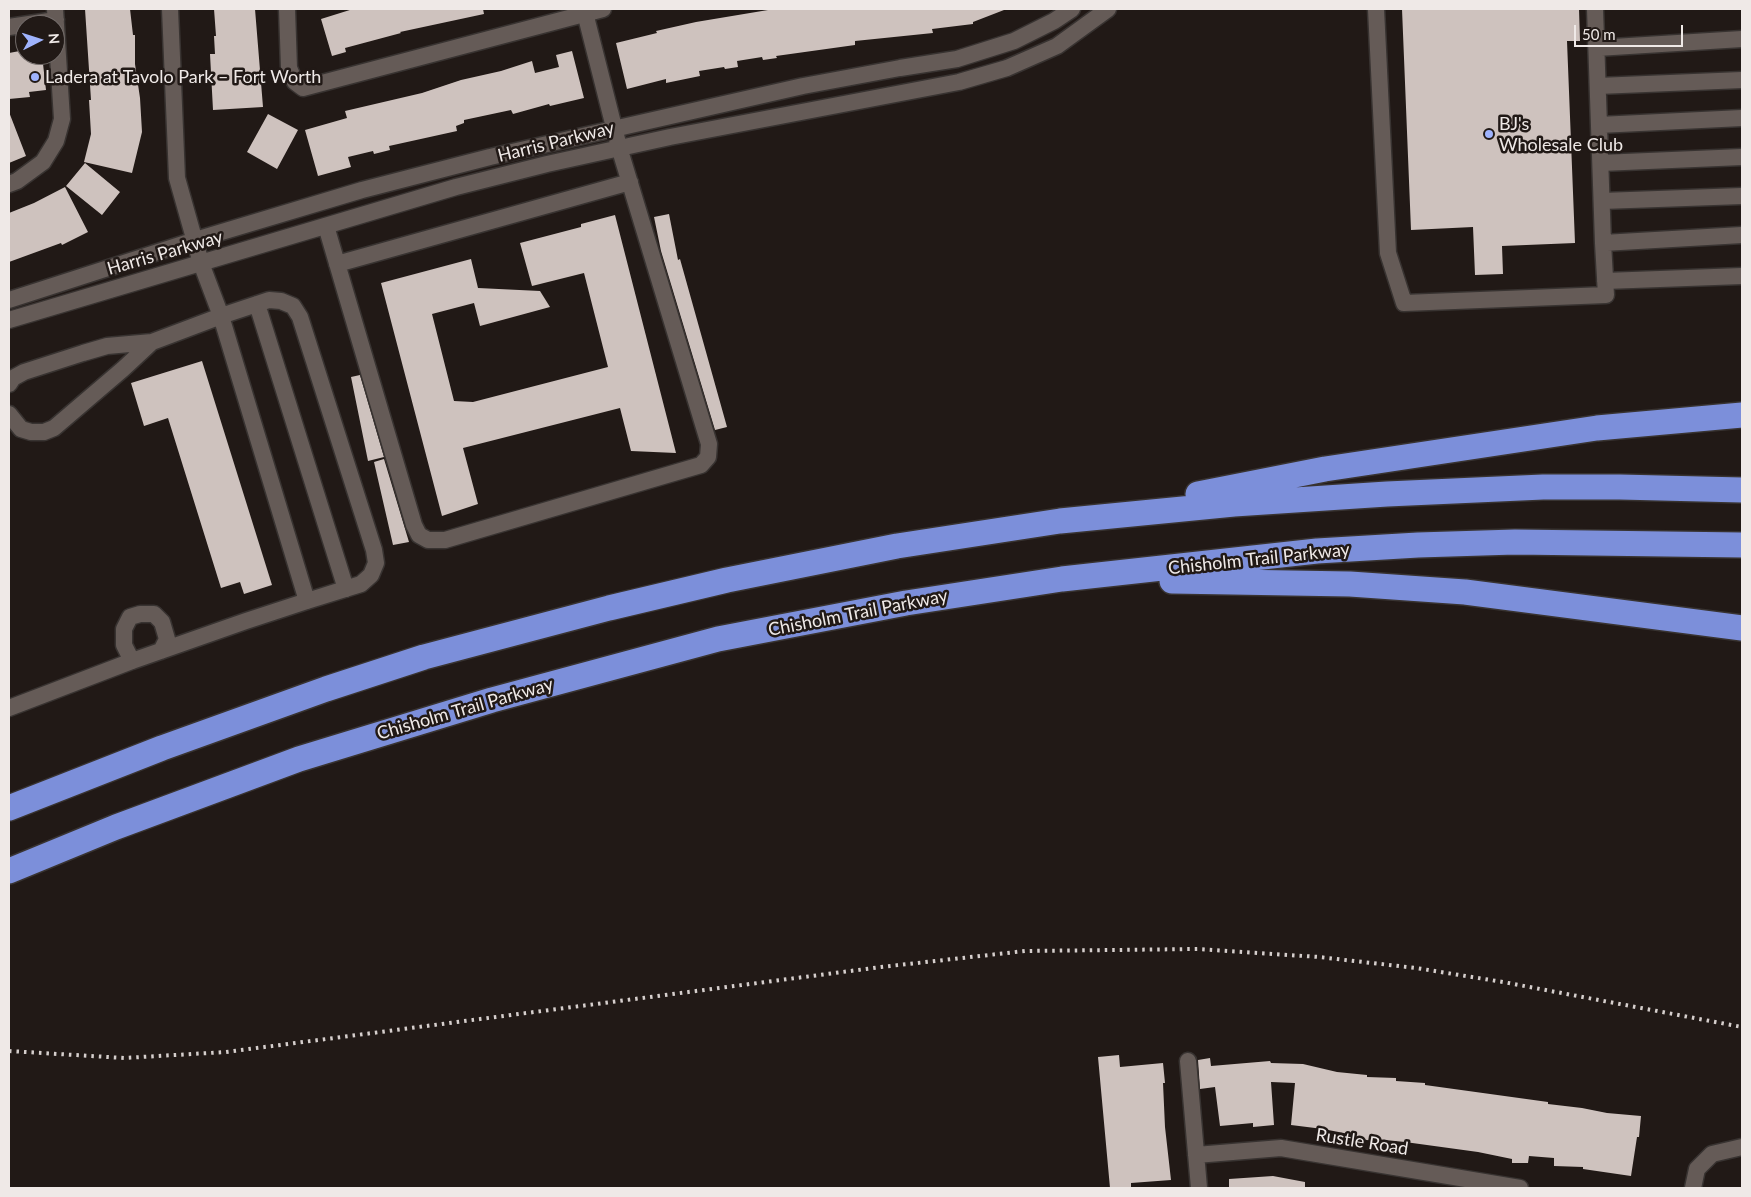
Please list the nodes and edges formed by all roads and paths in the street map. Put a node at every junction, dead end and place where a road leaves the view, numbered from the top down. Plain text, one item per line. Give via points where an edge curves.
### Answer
1 (170, 9) edge
2 (287, 9) edge
3 (603, 9) edge
4 (1072, 9) edge
5 (1108, 9) edge
6 (1376, 9) edge
7 (1595, 9) edge
8 (584, 11) edge
9 (1742, 39) edge
10 (1597, 48) junction
11 (59, 65) edge
12 (1742, 80) edge
13 (1598, 86) junction
14 (1742, 118) edge
15 (1599, 125) junction
16 (615, 129) junction
17 (619, 147) junction
18 (1742, 157) edge
19 (1601, 163) junction
20 (630, 182) junction
21 (9, 184) edge
22 (1742, 196) edge
23 (1602, 201) junction
24 (326, 226) junction
25 (1742, 235) edge
26 (195, 240) junction
27 (1604, 243) junction
28 (201, 263) junction
29 (336, 264) junction
30 (1742, 276) edge
31 (1605, 281) junction
32 (9, 300) edge
33 (257, 304) junction
34 (221, 316) junction
35 (9, 320) edge
36 (152, 342) junction
37 (9, 384) edge
38 (9, 414) edge
39 (1742, 415) edge
40 (1742, 490) edge
41 (1060, 521) junction
42 (1742, 545) edge
43 (1062, 579) junction
44 (346, 589) junction
45 (308, 601) junction
46 (1742, 628) edge
47 (161, 650) junction
48 (132, 661) junction
49 (9, 708) edge
50 (9, 808) edge
51 (9, 871) edge
52 (1188, 1061) dead end
53 (1742, 1147) edge
54 (1196, 1155) junction
55 (1199, 1188) edge
56 (1520, 1188) edge
57 (1693, 1188) edge

1 - 26 street via 177,178
2 - 8 street via 289,68 295,82 303,88
3 - 8 street
4 - 16 street, Harris Parkway via 1014,41 957,59 803,86
5 - 17 street, Harris Parkway via 1057,46 1006,68 959,82
6 - 31 street via 1388,253 1404,304 1606,295
7 - 10 street
8 - 16 street
9 - 10 street
10 - 13 street
11 - 21 street via 62,119 56,141 43,162
12 - 13 street
13 - 15 street
14 - 15 street
15 - 19 street
16 - 17 street
16 - 26 street, Harris Parkway via 371,188
17 - 20 street
17 - 24 street, Harris Parkway via 456,188
18 - 19 street
19 - 23 street
20 - 29 street
20 - 29 street via 709,444 708,457 701,465 445,540 428,540 419,535 414,525
22 - 23 street
23 - 27 street
24 - 28 street, Harris Parkway
24 - 29 street
25 - 27 street
26 - 28 street
26 - 32 street, Harris Parkway
27 - 31 street
28 - 34 street
28 - 35 street, Harris Parkway
30 - 31 street
33 - 34 street
33 - 44 street
33 - 44 street via 281,301 293,306 300,316 374,550 376,563 371,575 361,584
34 - 36 street
34 - 45 street
36 - 37 street via 107,346 83,353 24,372
36 - 38 street via 54,428 44,432 21,429
39 - 41 highway via 1597,428 1325,469
40 - 41 highway via 1620,487 1459,490 1234,504
41 - 50 highway via 897,546 746,576 424,657 326,688
42 - 43 highway, Chisholm Trail Parkway via 1525,542 1418,545 1317,551
43 - 46 highway via 1402,587 1517,597
43 - 51 highway, Chisholm Trail Parkway via 906,602 718,639 492,700 299,759 134,820
44 - 45 street
45 - 47 street
47 - 48 street
47 - 48 street via 167,639 162,622 154,614 130,617 124,629 124,645
48 - 49 street
52 - 54 street
53 - 57 street via 1712,1154 1697,1168
54 - 55 street
54 - 56 street, Rustle Road via 1280,1148

